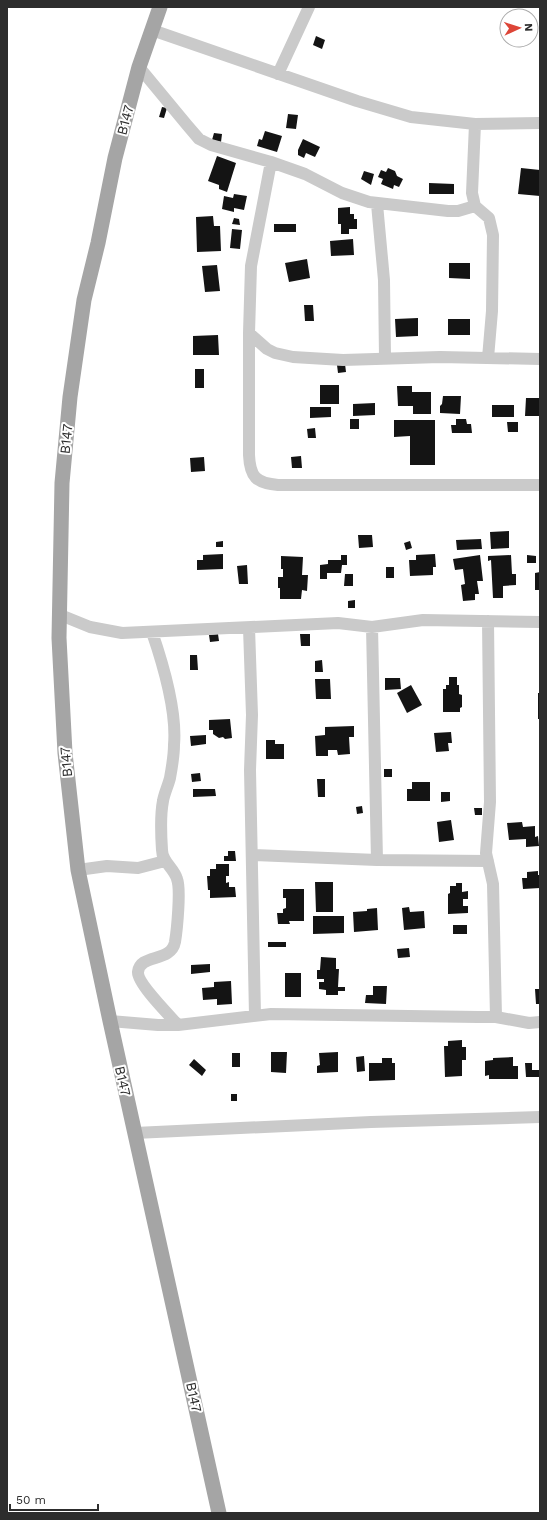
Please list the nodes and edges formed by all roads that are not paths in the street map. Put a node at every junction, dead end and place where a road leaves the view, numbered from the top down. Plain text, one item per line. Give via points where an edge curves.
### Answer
1 (160, 7) edge
2 (309, 7) edge
3 (152, 30) junction
4 (139, 67) junction
5 (278, 74) junction
6 (540, 123) edge
7 (475, 124) junction
8 (270, 162) junction
9 (377, 204) junction
10 (475, 206) junction
11 (249, 333) junction
12 (385, 358) junction
13 (488, 358) junction
14 (540, 359) edge
15 (540, 485) edge
16 (58, 614) junction
17 (488, 621) junction
18 (540, 622) edge
19 (372, 627) junction
20 (249, 628) junction
21 (152, 632) junction
22 (253, 855) junction
23 (377, 860) junction
24 (165, 861) junction
25 (488, 861) junction
26 (78, 870) junction
27 (255, 1016) junction
28 (496, 1017) junction
29 (110, 1021) junction
30 (540, 1022) edge
31 (178, 1025) junction
32 (540, 1117) edge
33 (136, 1133) junction
34 (219, 1513) edge

1 - 3 main road, B147 / B147
2 - 5 street
3 - 4 main road, B147 / B147
3 - 5 street
4 - 8 street via 199,139 211,145
4 - 16 main road, B147 / B147 via 114,158 84,300 70,397 62,483
5 - 7 street via 411,117
6 - 7 street
7 - 10 street via 472,194
8 - 9 street via 305,174 342,193
8 - 11 street via 251,266
9 - 10 street via 448,211
9 - 12 street via 384,280
10 - 13 street via 489,218 493,235 492,311
11 - 12 street via 275,353 293,357 337,360
11 - 15 street via 249,463 255,479 261,483
12 - 13 street
13 - 14 street
16 - 21 street via 100,630 122,633
16 - 26 main road, B147 / B147 via 65,753
17 - 18 street
17 - 19 street via 423,620
17 - 25 street
19 - 20 street via 338,624
19 - 23 street
20 - 21 street
20 - 22 street
21 - 24 street via 162,664 174,730 170,778 162,809 162,852
22 - 23 street
22 - 27 street
23 - 25 street
24 - 26 street via 138,868 107,866
24 - 31 street via 178,879 175,943 168,954 141,965 138,977
25 - 28 street via 493,884
26 - 29 main road, B147 / B147
27 - 28 street via 278,1014
27 - 31 street
28 - 30 street via 519,1022
29 - 31 street
29 - 33 main road, B147 / B147
32 - 33 street
33 - 34 main road, B147 / B147

